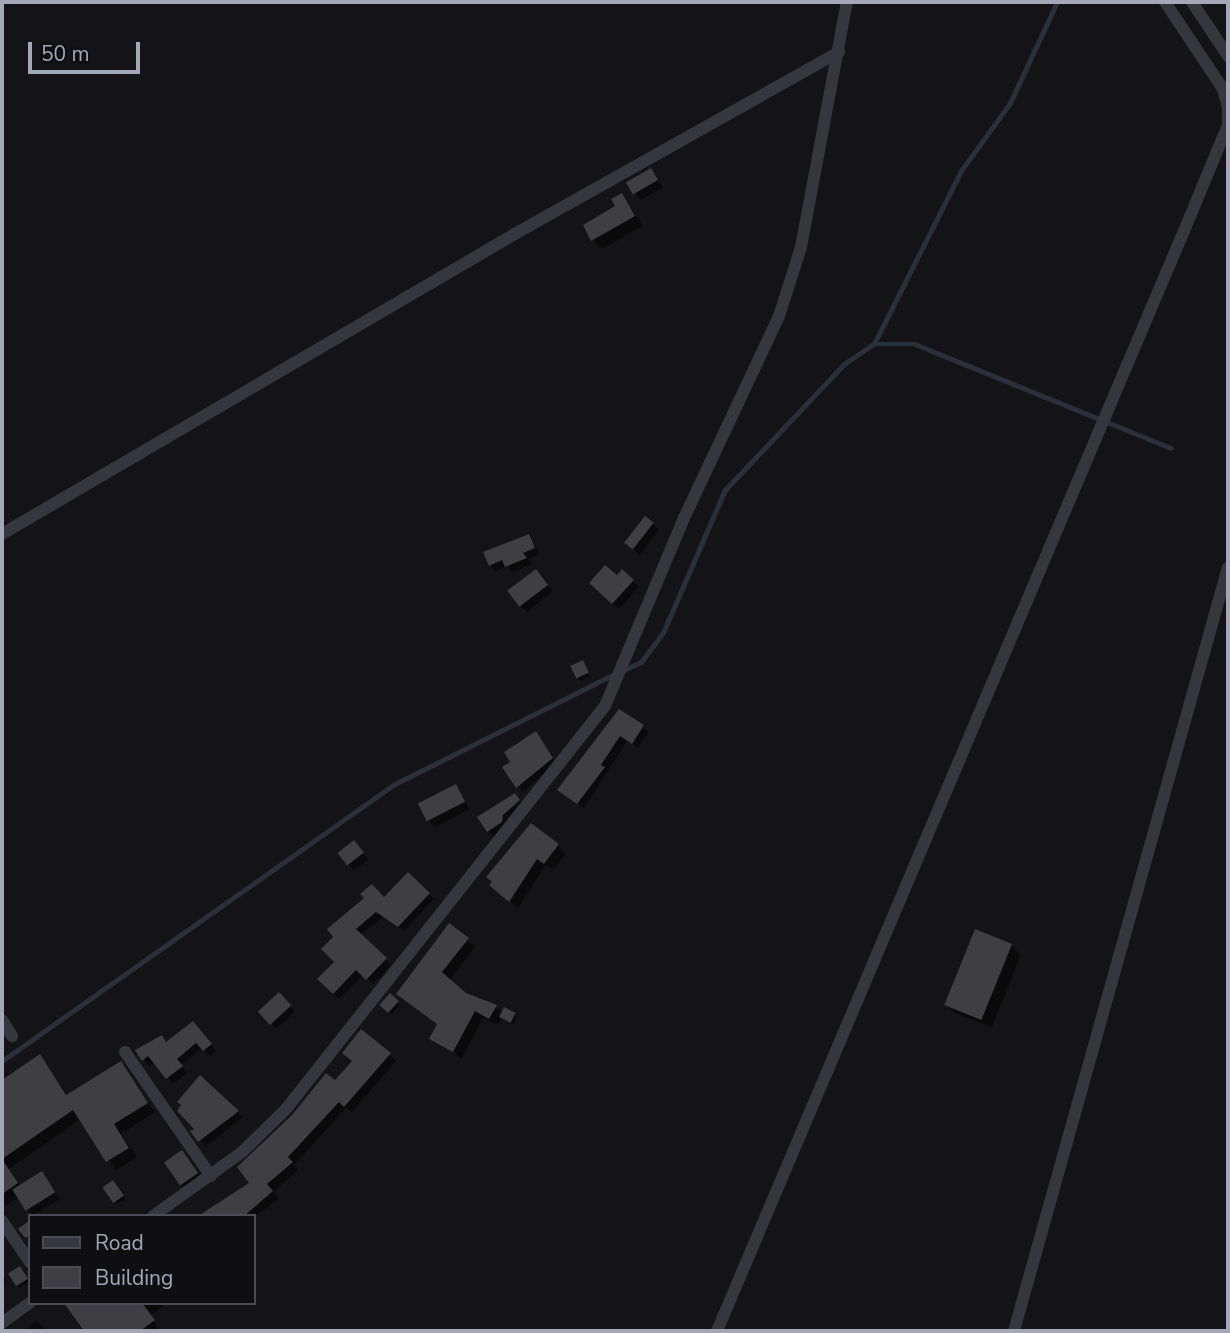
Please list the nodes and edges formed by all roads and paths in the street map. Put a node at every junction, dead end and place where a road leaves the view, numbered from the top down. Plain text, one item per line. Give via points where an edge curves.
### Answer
1 (848, 2) edge
2 (1165, 2) edge
3 (1192, 2) edge
4 (839, 52) junction
5 (1228, 56) edge
6 (1228, 106) edge
7 (2, 534) edge
8 (1228, 567) edge
9 (2, 1020) edge
10 (12, 1036) dead end
11 (125, 1052) dead end
12 (211, 1175) junction
13 (156, 1214) edge
14 (2, 1221) edge
15 (28, 1259) edge
16 (28, 1304) edge
17 (2, 1323) edge
18 (717, 1331) edge
19 (1014, 1331) edge

1 - 4 street
2 - 6 street via 1223,89
3 - 5 street
4 - 7 street via 520,231
4 - 12 street via 801,247 779,316 589,730 286,1109
6 - 18 street via 1227,125 1184,231
8 - 19 street
9 - 10 street
11 - 12 street
12 - 13 street
14 - 15 street
16 - 17 street

